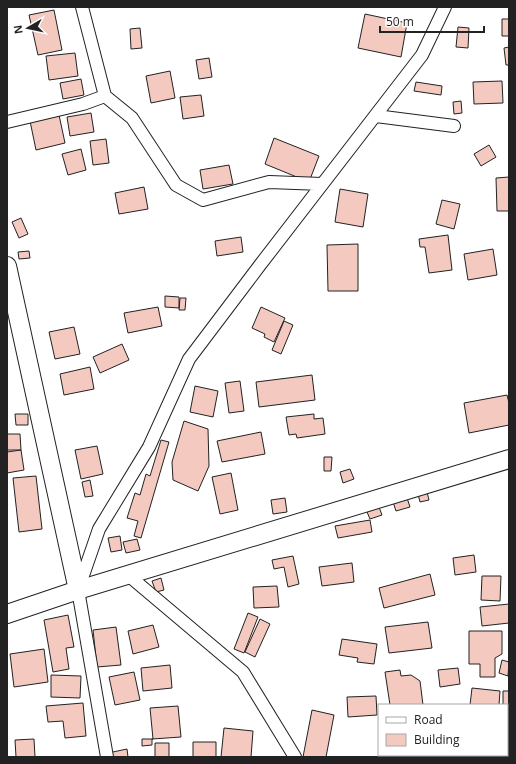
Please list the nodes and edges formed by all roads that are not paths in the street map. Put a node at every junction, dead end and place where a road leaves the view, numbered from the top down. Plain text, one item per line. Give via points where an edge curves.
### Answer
1 (82, 7) edge
2 (445, 7) edge
3 (105, 96) junction
4 (376, 116) junction
5 (7, 122) edge
6 (454, 126) dead end
7 (322, 184) junction
8 (7, 266) edge
9 (509, 459) edge
10 (128, 575) junction
11 (78, 590) junction
12 (7, 614) edge
13 (107, 757) edge
14 (295, 757) edge

1 - 3 street
2 - 4 street via 422,56
3 - 5 street via 83,104
3 - 7 street via 132,118 176,185 202,200 269,182
4 - 6 street
4 - 7 street
7 - 11 street via 189,359 149,447 99,529
8 - 11 street
9 - 10 street
10 - 11 street
10 - 14 street via 243,672
11 - 12 street
11 - 13 street

